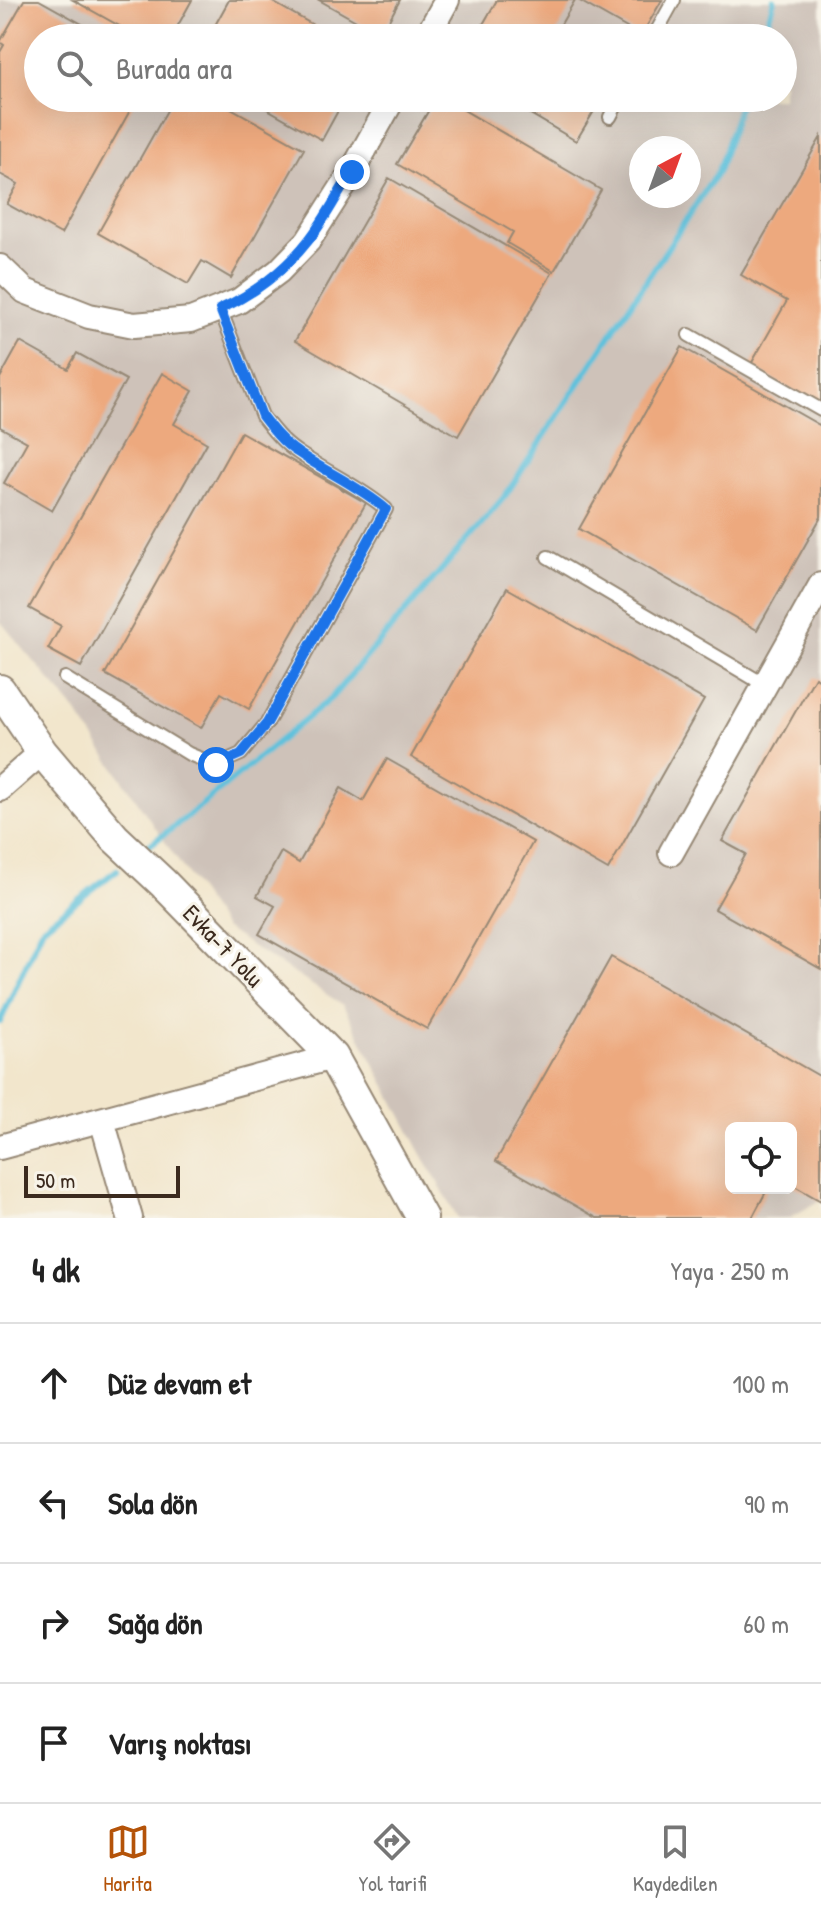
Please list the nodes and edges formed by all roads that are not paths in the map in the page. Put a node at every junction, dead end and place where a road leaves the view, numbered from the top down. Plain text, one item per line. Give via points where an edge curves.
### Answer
1 (447, 0) edge
2 (674, 0) edge
3 (434, 24) edge
4 (661, 24) edge
5 (385, 112) edge
6 (613, 112) edge
7 (610, 117) dead end
8 (0, 267) edge
9 (220, 309) junction
10 (689, 335) dead end
11 (821, 410) edge
12 (548, 557) dead end
13 (817, 600) edge
14 (65, 678) dead end
15 (765, 685) junction
16 (0, 690) edge
17 (42, 752) junction
18 (0, 789) edge
19 (671, 853) dead end
20 (333, 1057) junction
21 (102, 1120) junction
22 (0, 1147) edge
23 (130, 1218) edge
24 (422, 1218) edge

1 - 3 street
2 - 4 lane
5 - 9 street via 308,241 279,271
6 - 7 lane
8 - 9 street via 25,291 89,316 134,325 191,320
9 - 14 lane via 269,426 294,450 386,509 267,723 241,754 216,765 189,754
10 - 11 lane
12 - 15 lane
13 - 15 street
15 - 19 street
16 - 17 street, Evka-7 Yolu
17 - 18 street
17 - 20 street, Evka-7 Yolu via 115,838
20 - 21 street
20 - 24 street, Evka-7 Yolu
21 - 22 street
21 - 23 street

